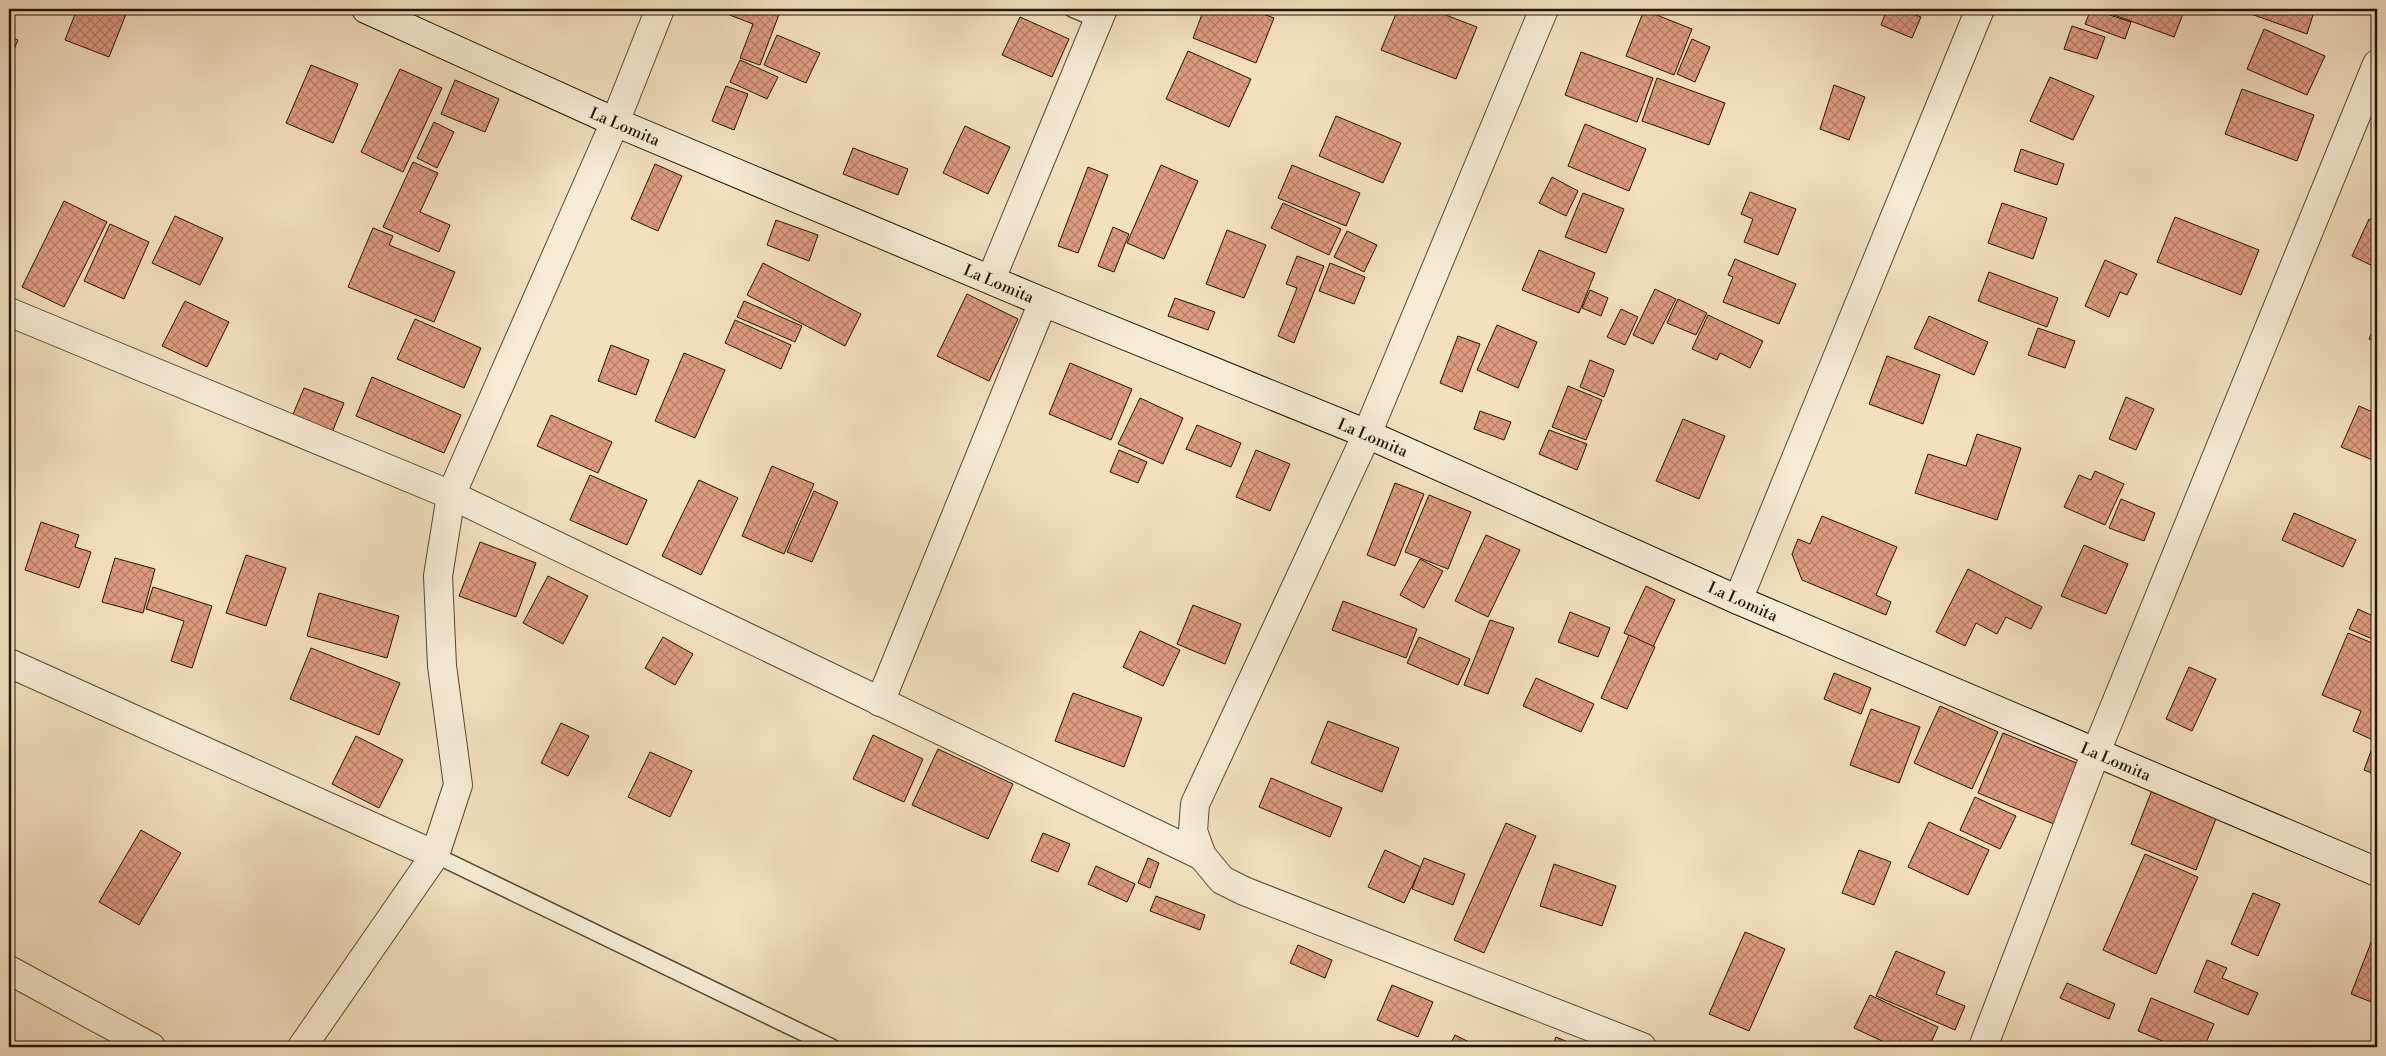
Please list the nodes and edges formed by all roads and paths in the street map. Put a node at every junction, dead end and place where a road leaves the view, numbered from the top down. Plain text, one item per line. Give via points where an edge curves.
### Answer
1 (366, 9) edge
2 (660, 9) edge
3 (1072, 9) edge
4 (1544, 9) edge
5 (1980, 9) edge
6 (1100, 14) edge
7 (2377, 64) edge
8 (615, 122) junction
9 (991, 279) junction
10 (1043, 302) junction
11 (9, 312) edge
12 (1367, 434) junction
13 (451, 495) junction
14 (1738, 600) junction
15 (9, 663) edge
16 (880, 702) junction
17 (2096, 752) junction
18 (436, 855) junction
19 (1202, 856) junction
20 (2377, 872) edge
21 (9, 970) edge
22 (151, 1047) edge
23 (302, 1047) edge
24 (832, 1047) edge
25 (1642, 1047) edge
26 (1983, 1047) edge

1 - 8 street, La Lomita
2 - 8 street
3 - 6 lane
4 - 12 street
5 - 14 street
6 - 9 street
7 - 17 street
8 - 9 street, La Lomita
8 - 13 street
9 - 10 street, La Lomita
10 - 12 street, La Lomita
10 - 16 street
11 - 13 street
12 - 14 street, La Lomita
12 - 19 street via 1195,804 1193,831
13 - 16 street
13 - 18 street via 438,576 442,666 458,785
14 - 17 street, La Lomita
15 - 18 street
16 - 19 street
17 - 20 street, La Lomita
17 - 26 street
18 - 23 street
18 - 24 lane
19 - 25 street via 1222,880 1244,891
21 - 22 street

